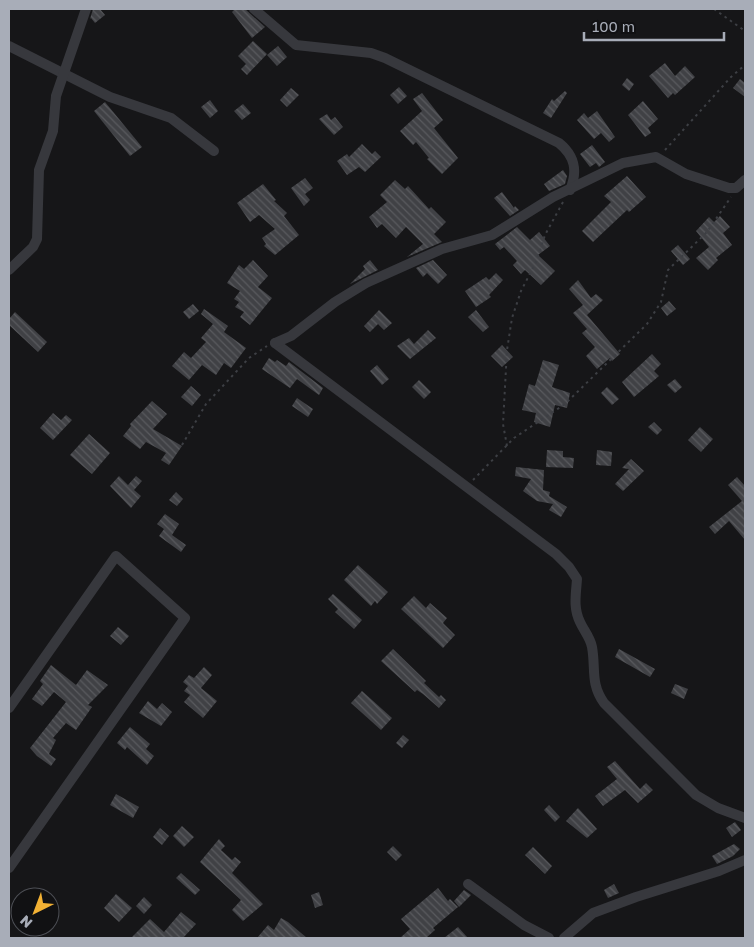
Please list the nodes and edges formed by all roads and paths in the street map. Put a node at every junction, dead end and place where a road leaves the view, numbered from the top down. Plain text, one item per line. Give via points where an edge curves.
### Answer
1 (86, 9) edge
2 (254, 9) edge
3 (714, 9) edge
4 (745, 31) edge
5 (9, 46) edge
6 (745, 65) edge
7 (64, 74) junction
8 (214, 152) dead end
9 (656, 157) junction
10 (745, 180) edge
11 (736, 188) junction
12 (570, 190) junction
13 (9, 270) edge
14 (275, 343) junction
15 (182, 446) dead end
16 (507, 446) junction
17 (467, 486) junction
18 (9, 708) edge
19 (745, 818) edge
20 (745, 860) edge
21 (9, 868) edge
22 (468, 884) dead end
23 (549, 938) edge
24 (564, 938) edge

1 - 7 street
2 - 12 street via 296,45 371,53 385,58 559,143 574,162 575,176
3 - 4 path
5 - 7 street
6 - 9 path
7 - 8 street via 110,97 172,118
7 - 13 street via 56,96 53,132 39,170 36,239
9 - 11 street via 686,174
9 - 12 street via 623,163
10 - 11 street
11 - 16 path via 707,232 668,270 661,302 648,324 565,404 524,430
12 - 14 street via 492,235 442,249 366,283 291,336
12 - 16 path via 545,235 512,318 503,424
14 - 15 path via 249,358 206,404
14 - 17 street
16 - 17 path
17 - 19 street via 556,554 575,575 577,616 590,639 594,682 604,703 696,795
18 - 21 street via 116,556 185,618
20 - 24 street via 593,913
22 - 23 street via 524,925

